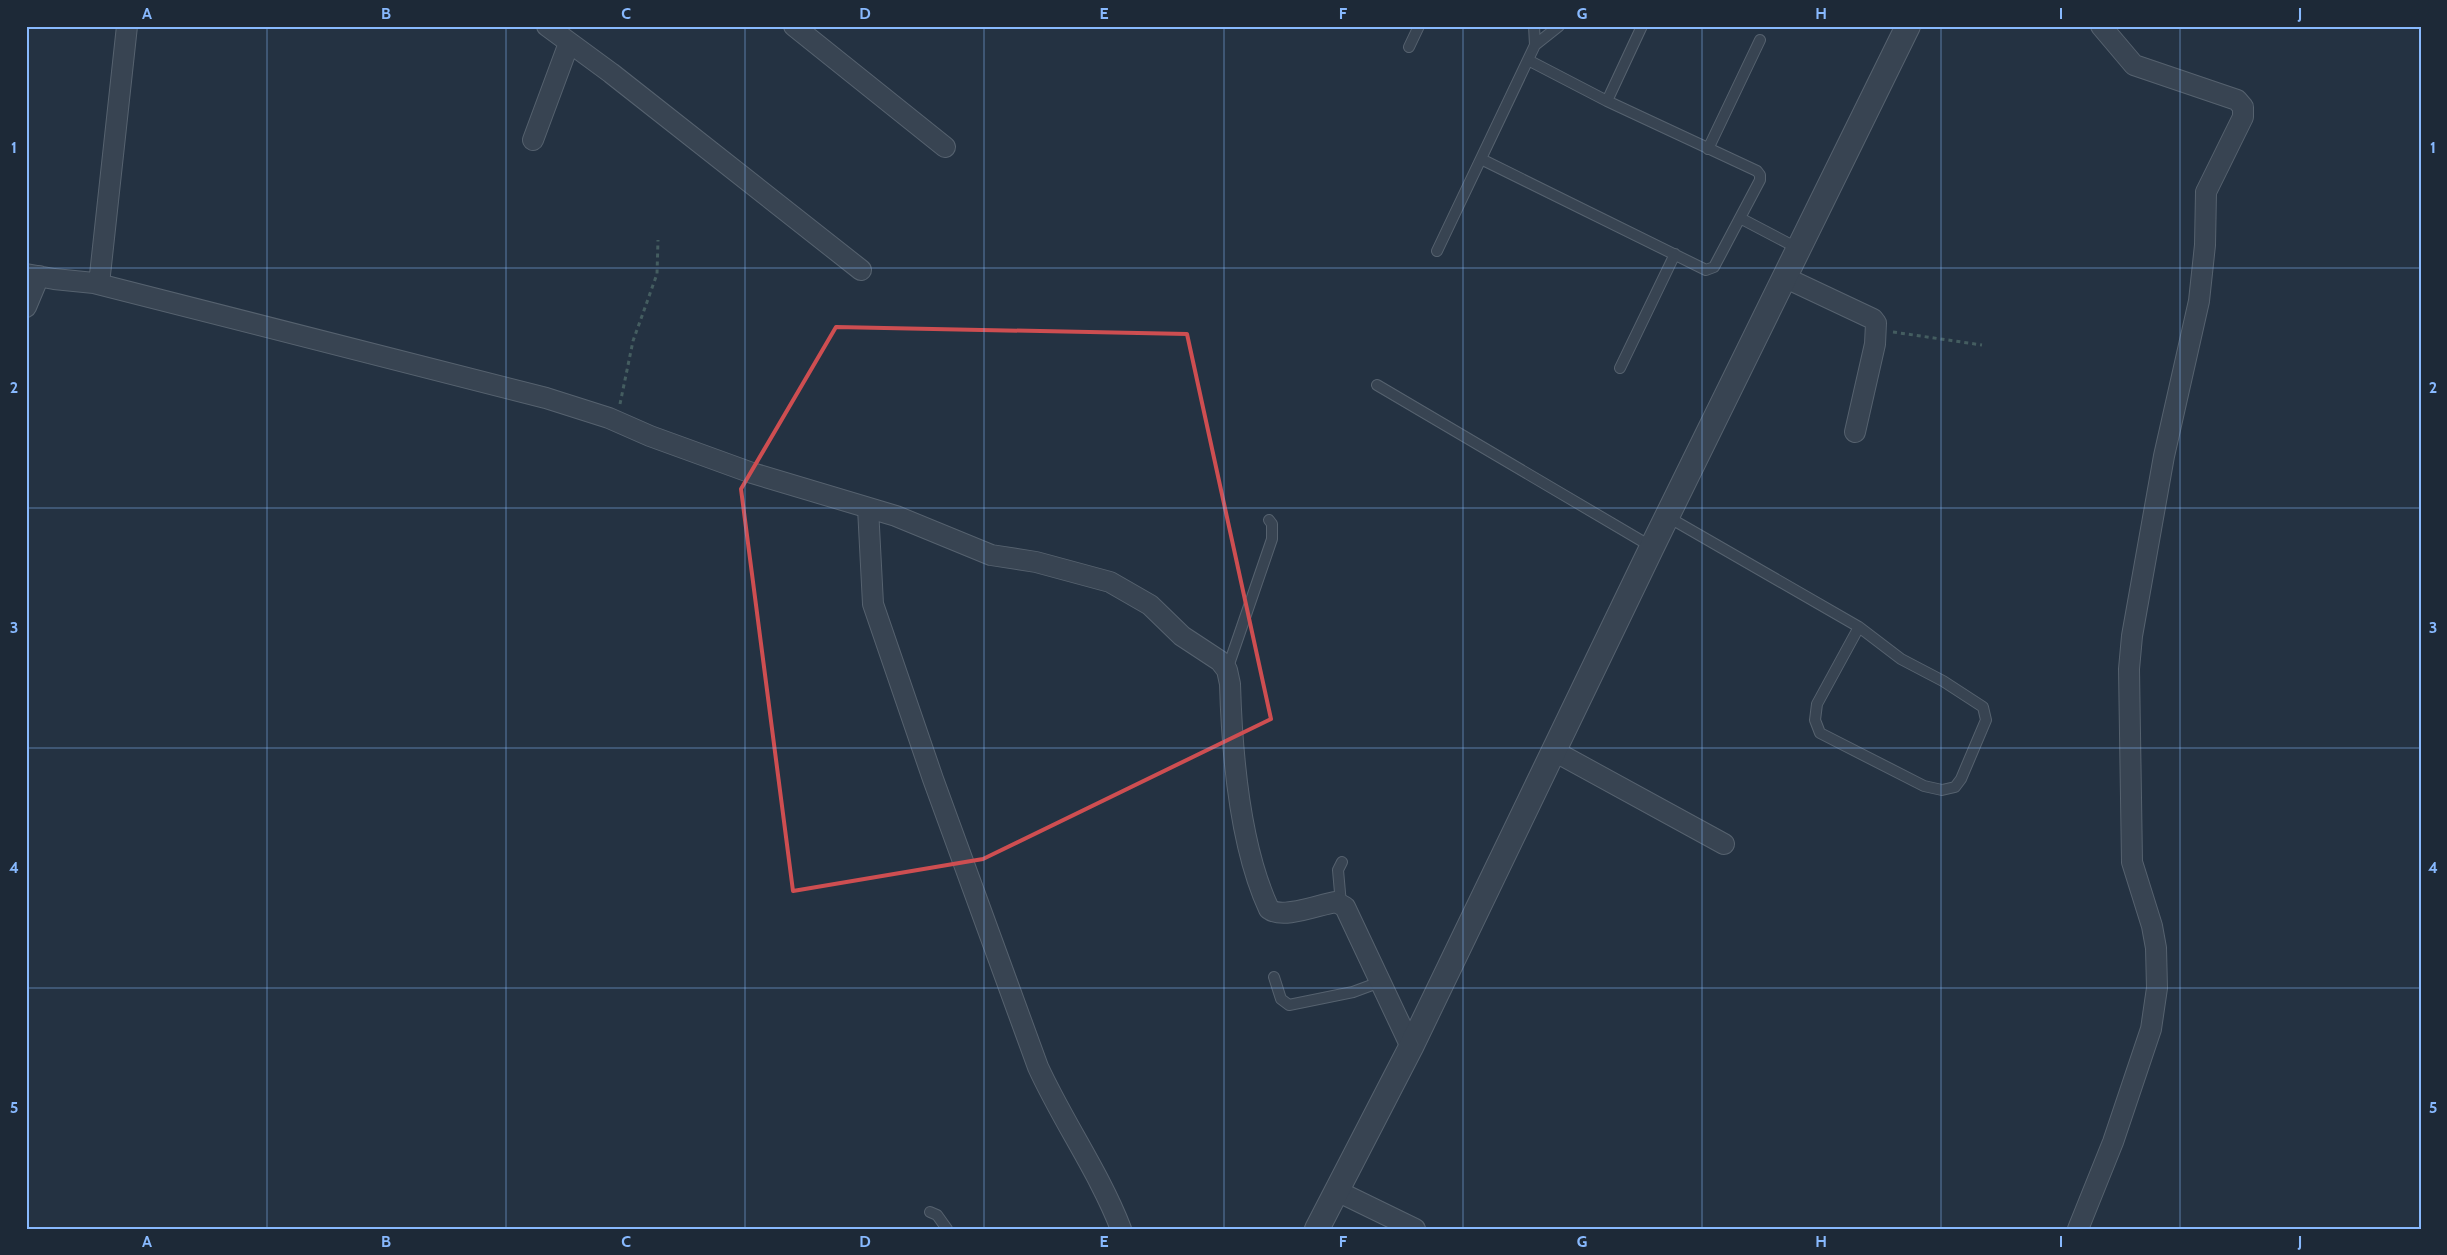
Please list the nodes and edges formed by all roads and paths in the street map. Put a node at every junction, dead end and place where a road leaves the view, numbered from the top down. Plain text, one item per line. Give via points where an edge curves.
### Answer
1 (127, 26) edge
2 (547, 26) edge
3 (794, 26) edge
4 (1419, 26) edge
5 (1534, 26) edge
6 (1559, 26) edge
7 (1642, 26) edge
8 (1908, 26) edge
9 (2101, 26) edge
10 (1760, 40) dead end
11 (569, 43) junction
12 (1536, 45) junction
13 (1409, 47) dead end
14 (1528, 60) junction
15 (1607, 101) junction
16 (534, 140) dead end
17 (945, 147) dead end
18 (1708, 149) junction
19 (1481, 159) junction
20 (1740, 218) junction
21 (658, 240) dead end
22 (1800, 249) junction
23 (1436, 251) dead end
24 (1675, 254) junction
25 (861, 270) dead end
26 (33, 275) edge
27 (1786, 278) junction
28 (99, 284) junction
29 (26, 307) edge
30 (1878, 329) junction
31 (1982, 345) dead end
32 (1620, 368) dead end
33 (1377, 385) dead end
34 (617, 421) junction
35 (1855, 432) dead end
36 (868, 508) junction
37 (1668, 517) junction
38 (1269, 520) dead end
39 (1652, 547) junction
40 (1858, 627) junction
41 (1227, 670) junction
42 (1554, 751) junction
43 (1724, 844) dead end
44 (1342, 862) dead end
45 (1341, 904) junction
46 (1274, 977) dead end
47 (1380, 982) junction
48 (1411, 1047) junction
49 (1337, 1191) junction
50 (930, 1212) dead end
51 (947, 1229) edge
52 (1121, 1229) edge
53 (1317, 1229) edge
54 (1415, 1229) edge
55 (2078, 1229) edge

1 - 28 street
2 - 11 street
3 - 17 street
4 - 13 lane
5 - 12 lane
6 - 12 lane
7 - 15 lane
8 - 22 street
9 - 55 street via 2134,65 2237,100 2243,107 2243,117 2206,192 2199,301 2164,456 2132,636 2129,669 2132,862 2156,948 2154,1013 2113,1142
10 - 18 lane
11 - 16 street
11 - 25 street via 634,90
12 - 14 lane
14 - 15 lane
14 - 19 lane
15 - 18 lane
18 - 20 lane via 1760,173 1760,180
19 - 23 lane
19 - 24 lane
20 - 22 lane
20 - 24 lane via 1711,270
21 - 34 path via 657,274 633,342
22 - 27 street
24 - 32 lane
26 - 28 street
26 - 29 street
27 - 30 street via 1873,319
27 - 37 street
28 - 34 street via 472,378
30 - 31 path
30 - 35 street
33 - 39 lane
34 - 36 street via 752,473
36 - 41 street via 896,516 991,555 1036,562 1110,582 1150,605 1182,636 1220,661
36 - 52 street via 873,604 936,788 1038,1067 1057,1108 1085,1152
37 - 39 street
37 - 40 lane
38 - 41 lane via 1272,539
39 - 42 street
40 - 40 lane via 1901,659 1983,706 1986,720 1955,787 1942,790 1924,786 1820,733 1815,720 1817,704
41 - 45 street via 1239,797 1248,841 1269,909 1279,913 1336,902
42 - 43 street
42 - 48 street
44 - 45 lane via 1338,870
45 - 47 street via 1346,907
46 - 47 lane via 1281,999 1289,1004 1353,992
47 - 48 street
48 - 49 street
49 - 53 street
49 - 54 street
50 - 51 lane via 937,1215

